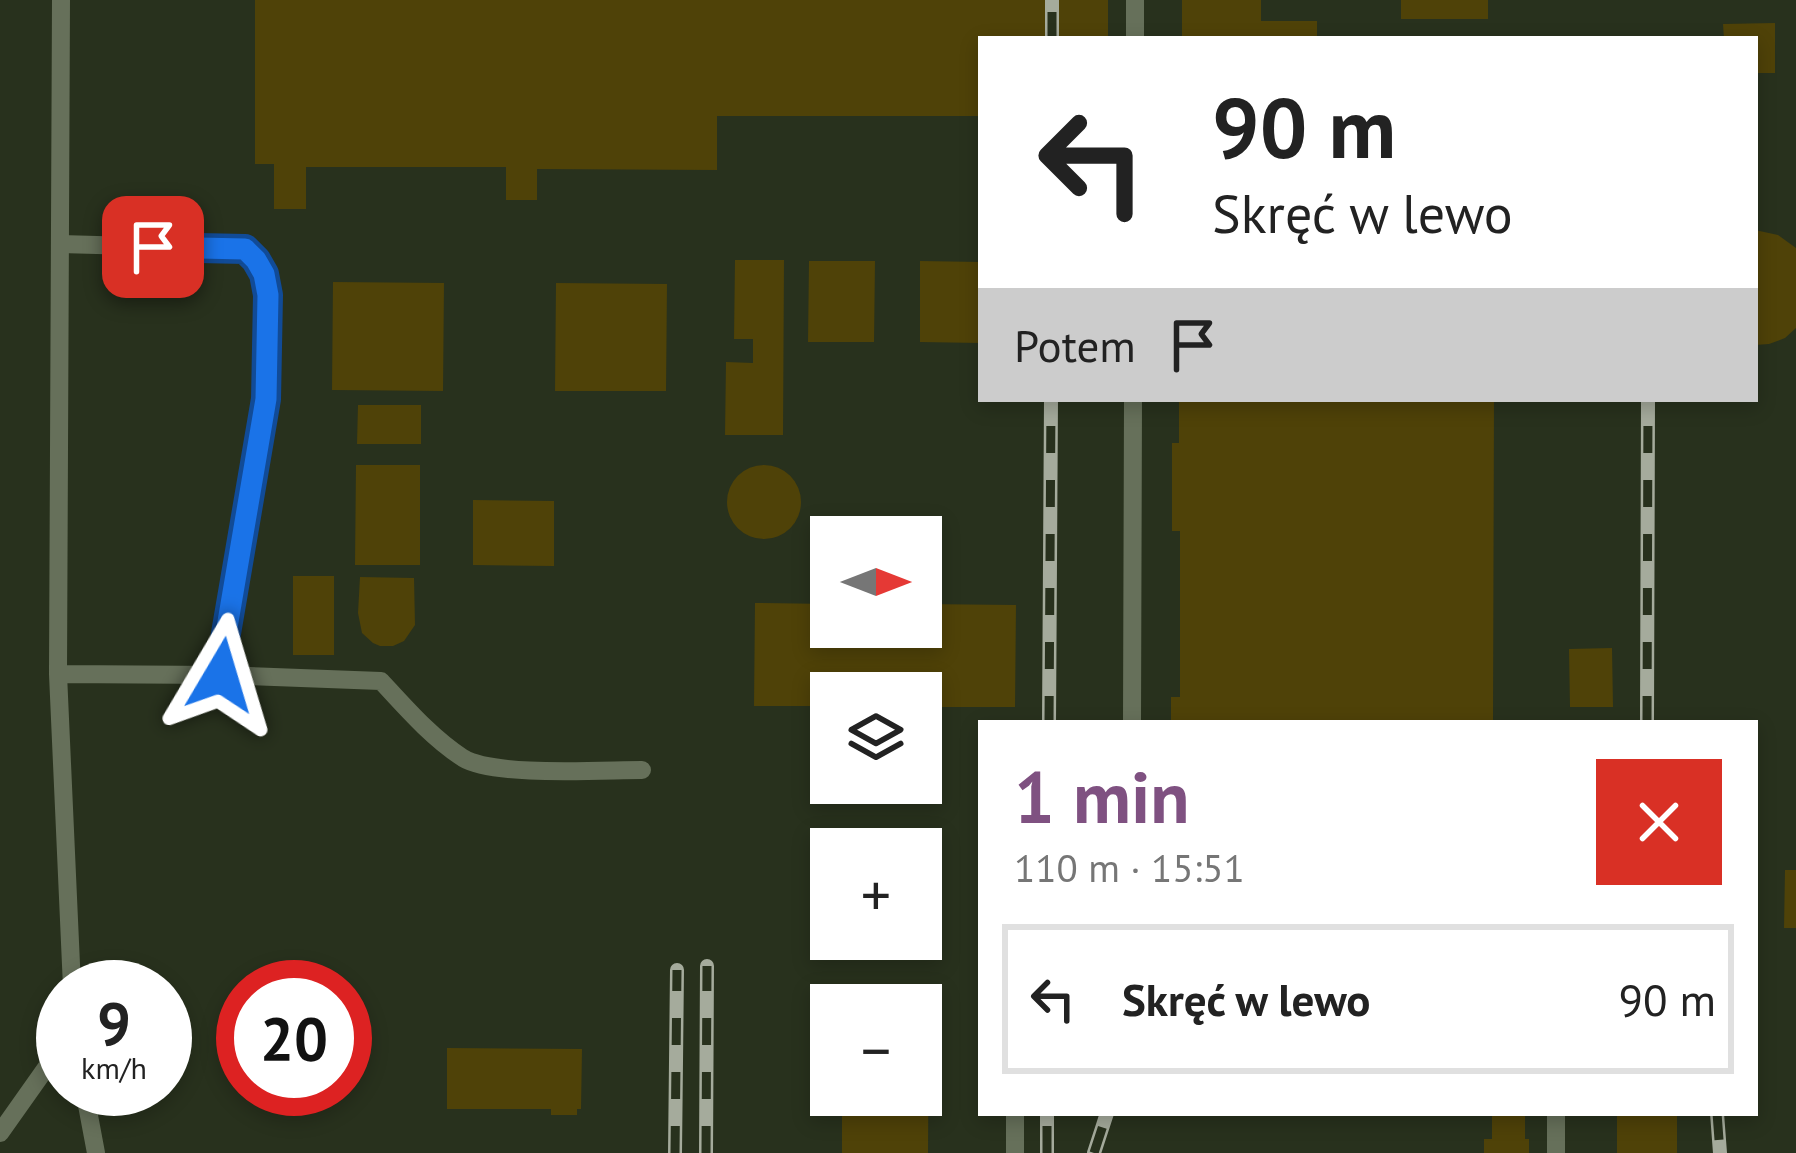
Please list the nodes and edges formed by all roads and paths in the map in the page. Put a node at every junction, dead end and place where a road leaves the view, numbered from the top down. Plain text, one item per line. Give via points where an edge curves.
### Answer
1 (61, 0) edge
2 (1135, 0) edge
3 (1135, 36) edge
4 (60, 244) junction
5 (1133, 402) edge
6 (58, 674) junction
7 (221, 675) junction
8 (1132, 720) edge
9 (642, 770) dead end
10 (71, 960) edge
11 (36, 1082) edge
12 (89, 1116) edge
13 (1015, 1116) edge
14 (1556, 1116) edge
15 (0, 1133) edge
16 (96, 1153) edge
17 (1015, 1153) edge
18 (1556, 1153) edge

1 - 4 lane
2 - 3 lane
4 - 6 lane
4 - 7 lane via 245,249 264,274 266,399
5 - 8 lane
6 - 7 lane
6 - 10 lane
7 - 9 lane via 381,681 467,761 517,770
11 - 15 lane
12 - 16 lane
13 - 17 lane
14 - 18 lane

